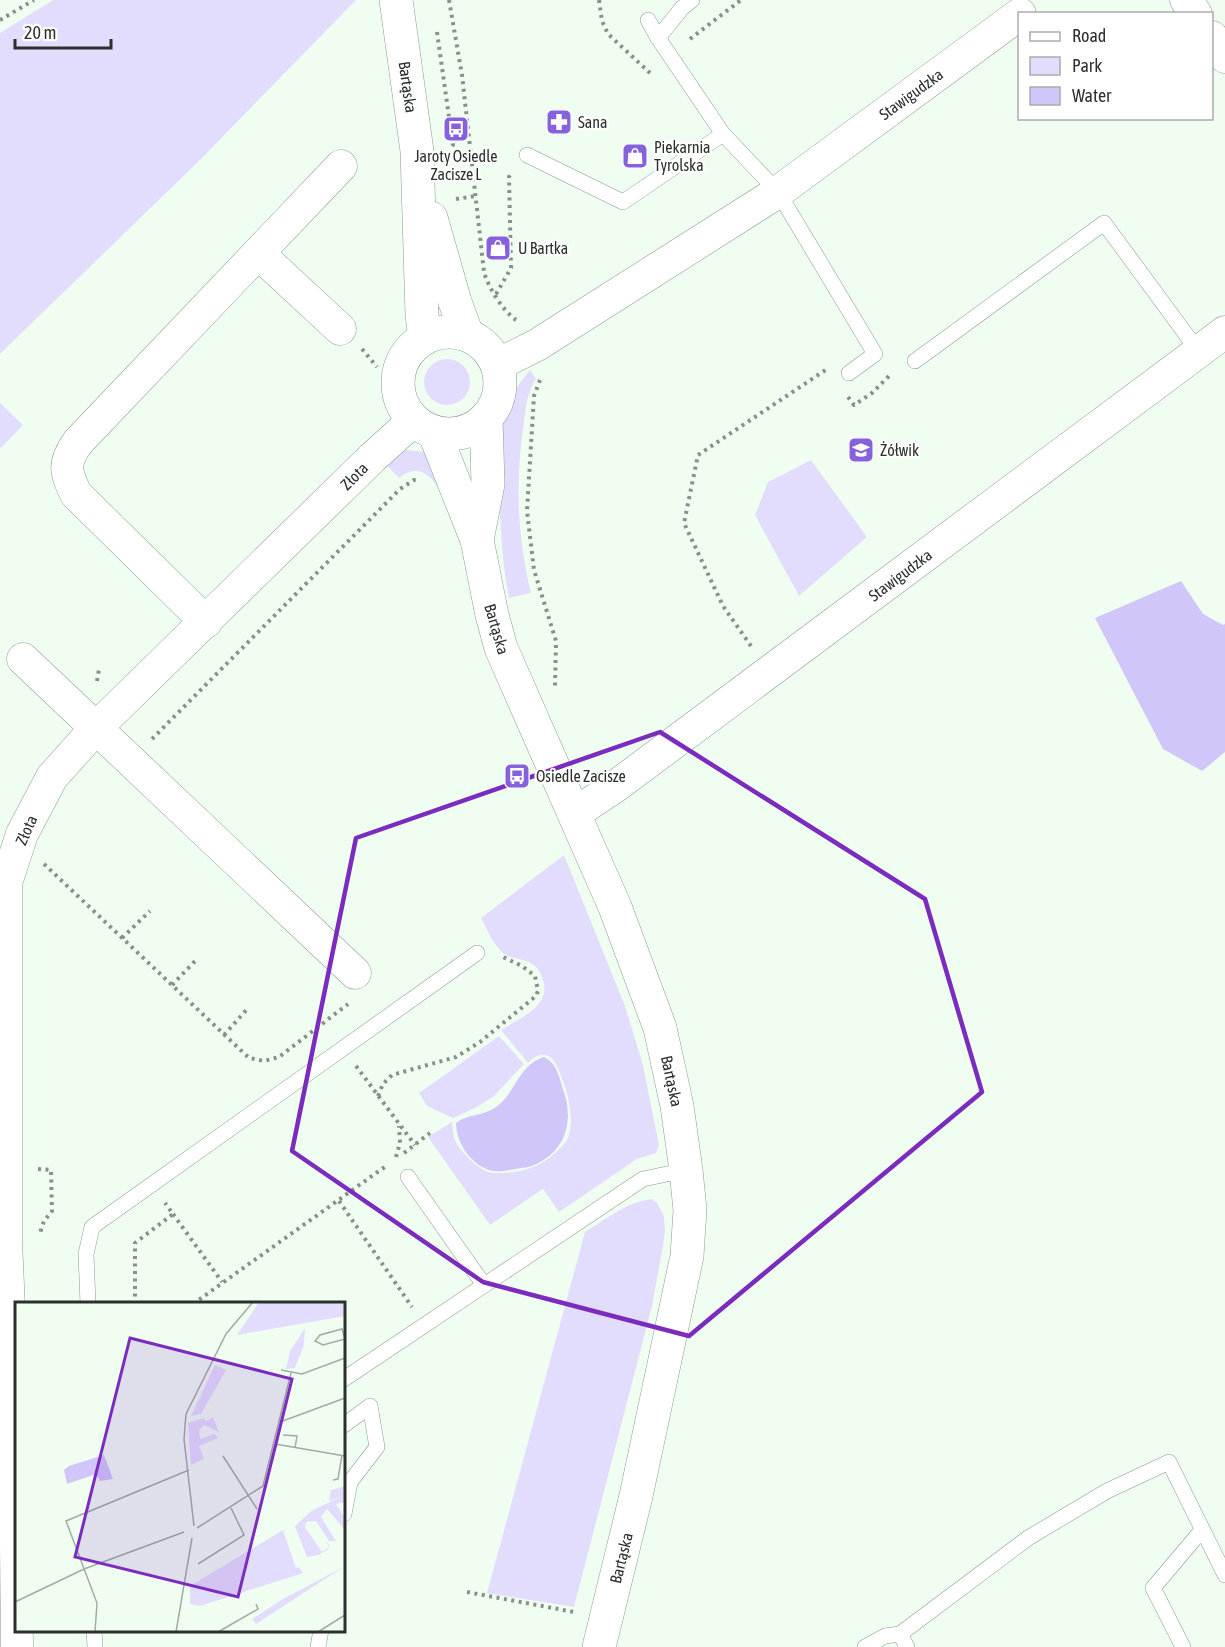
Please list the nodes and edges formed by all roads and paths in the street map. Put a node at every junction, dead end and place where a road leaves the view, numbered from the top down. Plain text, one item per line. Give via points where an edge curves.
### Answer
1 (34, 0) edge
2 (396, 0) edge
3 (449, 0) edge
4 (599, 0) edge
5 (692, 0) edge
6 (741, 0) edge
7 (1039, 0) edge
8 (1023, 12) edge
9 (1018, 15) edge
10 (0, 20) edge
11 (648, 20) dead end
12 (658, 38) junction
13 (1213, 39) edge
14 (687, 40) dead end
15 (1225, 57) edge
16 (654, 76) dead end
17 (723, 134) junction
18 (528, 155) dead end
19 (341, 166) dead end
20 (513, 169) dead end
21 (418, 173) junction
22 (778, 192) junction
23 (476, 196) junction
24 (455, 199) dead end
25 (258, 253) junction
26 (496, 294) junction
27 (522, 323) dead end
28 (340, 329) dead end
29 (1225, 332) edge
30 (467, 335) junction
31 (425, 338) junction
32 (1199, 352) junction
33 (367, 354) dead end
34 (915, 361) dead end
35 (497, 365) junction
36 (898, 365) dead end
37 (377, 367) dead end
38 (544, 372) dead end
39 (842, 375) joint
40 (848, 396) dead end
41 (486, 418) junction
42 (424, 426) junction
43 (477, 540) junction
44 (206, 622) junction
45 (23, 659) dead end
46 (769, 673) junction
47 (554, 695) dead end
48 (97, 727) junction
49 (574, 814) junction
50 (11, 839) edge
51 (150, 911) dead end
52 (122, 938) dead end
53 (477, 953) dead end
54 (499, 955) dead end
55 (198, 958) dead end
56 (355, 973) dead end
57 (172, 985) dead end
58 (249, 1006) dead end
59 (224, 1035) dead end
60 (343, 1049) junction
61 (378, 1096) junction
62 (430, 1133) dead end
63 (415, 1145) junction
64 (3, 1151) edge
65 (686, 1170) junction
66 (408, 1177) dead end
67 (152, 1184) junction
68 (339, 1201) junction
69 (173, 1214) junction
70 (222, 1282) junction
71 (484, 1285) junction
72 (88, 1302) edge
73 (135, 1302) edge
74 (196, 1302) edge
75 (4, 1315) edge
76 (424, 1325) junction
77 (345, 1378) edge
78 (345, 1424) edge
79 (15, 1444) edge
80 (345, 1509) edge
81 (1202, 1530) junction
82 (1225, 1575) edge
83 (467, 1592) dead end
84 (576, 1612) dead end
85 (17, 1632) edge
86 (94, 1632) edge
87 (321, 1632) edge
88 (904, 1640) edge
89 (17, 1647) edge
90 (95, 1647) edge
91 (318, 1647) edge
92 (599, 1647) edge
93 (864, 1647) edge
94 (1183, 1647) edge

1 - 10 path
2 - 21 street, Bartąska
3 - 23 path
4 - 16 path via 608,34
5 - 12 lane
6 - 14 path
7 - 8 street, Stawigudzka
9 - 22 street, Stawigudzka
11 - 12 lane
12 - 17 lane
13 - 15 street
17 - 18 lane via 623,202
17 - 22 lane
19 - 25 street
20 - 26 path via 509,177 511,268
21 - 30 street, Bartąska
21 - 31 street, Bartąska
22 - 35 street, Stawigudzka via 537,345
22 - 39 lane via 875,354
23 - 24 path
23 - 26 path via 484,272
25 - 28 street
25 - 44 street via 68,456 68,477 76,494
26 - 27 path via 507,312
29 - 32 street, Stawigudzka
30 - 31 street via 446,332
30 - 35 street via 480,342
31 - 42 street, Bartąska via 403,361 398,382 402,403
32 - 34 lane via 1104,223
32 - 46 street, Stawigudzka
33 - 37 path
35 - 41 street, Bartąska via 498,398
36 - 40 path via 884,383 854,405
38 - 47 path via 534,396 527,511 534,570 556,641
39 - 46 path via 829,368 698,455 684,523 723,606
41 - 42 street via 475,427 448,434
41 - 43 street, Bartąska via 488,484
42 - 43 street, Bartąska
42 - 44 street, Złota via 364,466
43 - 49 street, Bartąska via 501,648
44 - 48 street, Złota
45 - 48 street
46 - 49 street, Stawigudzka
48 - 50 street, Złota via 52,777
48 - 56 street
49 - 65 street, Bartąska via 615,907 660,1028 678,1106
50 - 64 street, Złota via 6,884
51 - 52 path
53 - 60 lane
54 - 61 path via 535,976 536,996 456,1057 392,1075
55 - 57 path
58 - 59 path
60 - 61 path
60 - 67 lane
61 - 63 path
62 - 63 path
63 - 68 path
64 - 75 street, Złota
65 - 71 lane via 643,1179
65 - 92 street, Bartąska via 690,1210 687,1256
66 - 71 lane
67 - 69 path
67 - 72 lane via 92,1227 86,1254
68 - 70 path
68 - 76 path
69 - 70 path
69 - 73 path via 135,1243
70 - 74 path
71 - 76 lane
75 - 79 street, Złota
76 - 77 lane
78 - 80 lane via 370,1406 377,1447 350,1482
81 - 82 lane
81 - 88 lane via 1169,1462 1107,1491 1028,1538
81 - 94 lane via 1153,1588
83 - 84 path
85 - 89 street, Złota
86 - 90 lane
87 - 91 lane
88 - 93 lane via 885,1636

